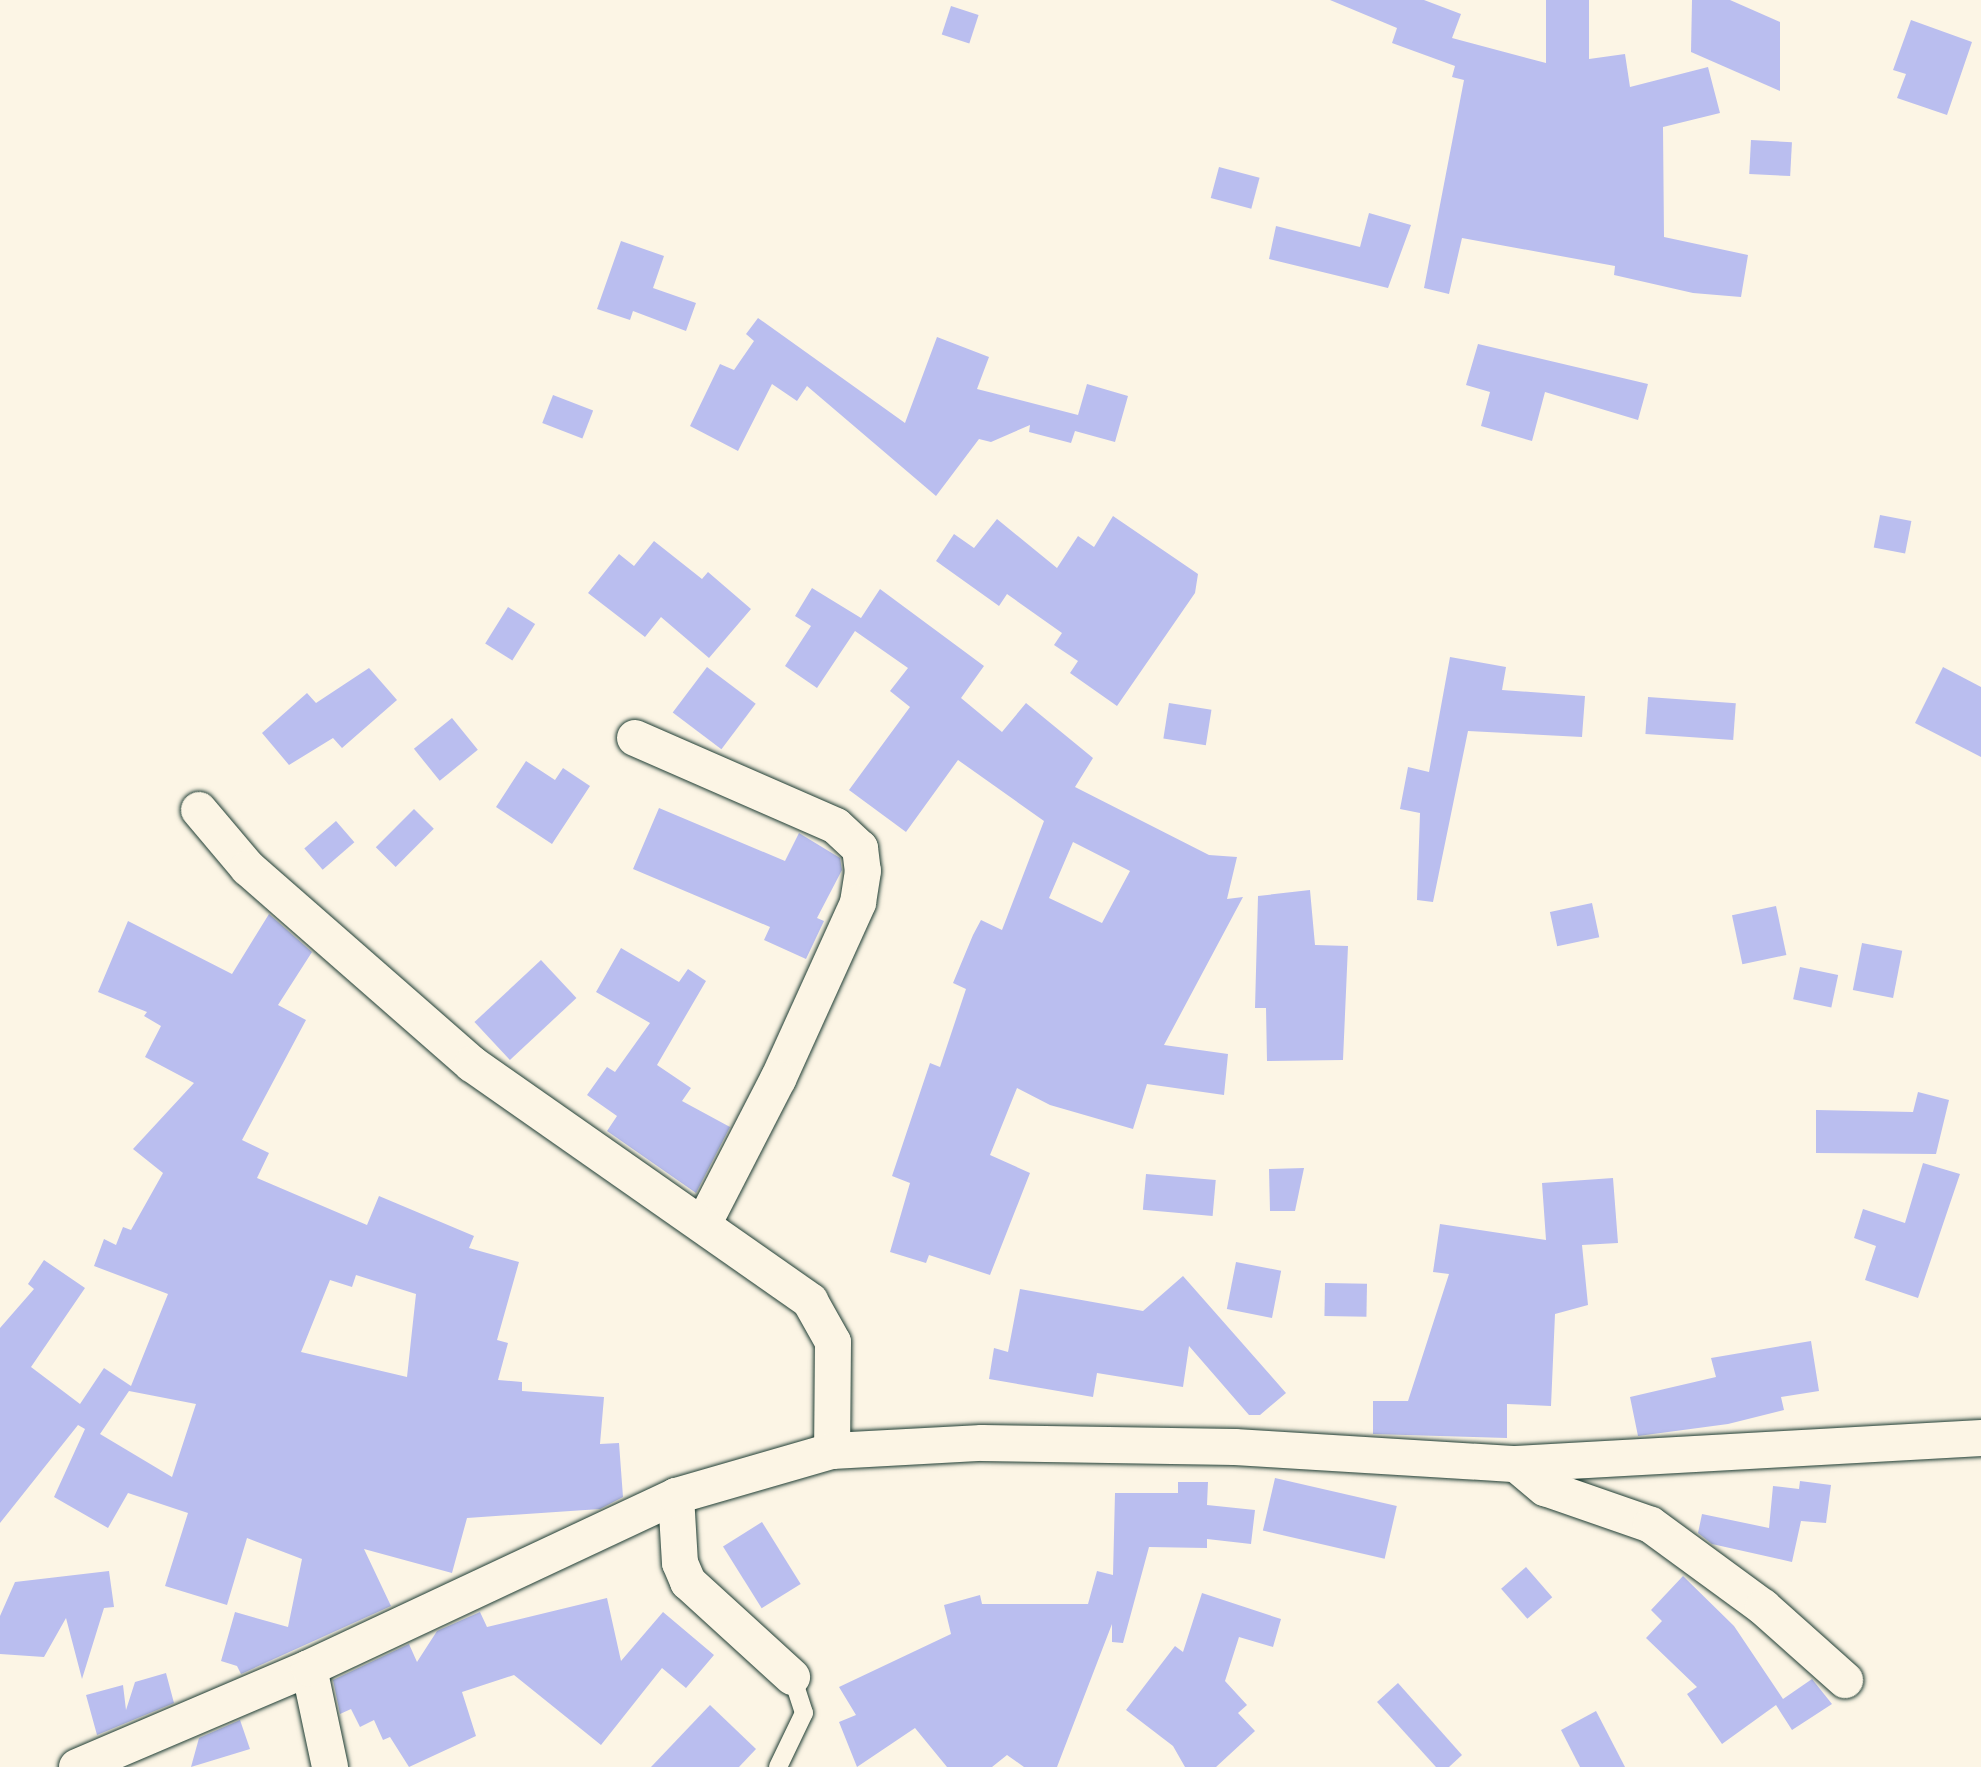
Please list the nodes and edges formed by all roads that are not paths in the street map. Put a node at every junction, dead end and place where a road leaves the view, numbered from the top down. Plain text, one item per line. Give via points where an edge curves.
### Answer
1 (635, 738) dead end
2 (199, 810) dead end
3 (704, 1223) junction
4 (1981, 1438) edge
5 (832, 1451) junction
6 (1516, 1464) junction
7 (676, 1496) junction
8 (309, 1668) junction
9 (792, 1677) joint
10 (1845, 1680) dead end
11 (77, 1767) edge
12 (330, 1767) edge
13 (778, 1767) edge

1 - 3 street via 836,826 860,848 862,860 858,903
2 - 3 street via 248,868 472,1064
3 - 5 street via 810,1301 833,1342
4 - 6 street
5 - 6 street via 982,1443 1219,1447
5 - 7 street
6 - 10 street via 1545,1488 1651,1525 1763,1607
7 - 8 street
7 - 9 street via 680,1563 688,1582
8 - 11 street
8 - 12 street
9 - 13 lane via 804,1713

